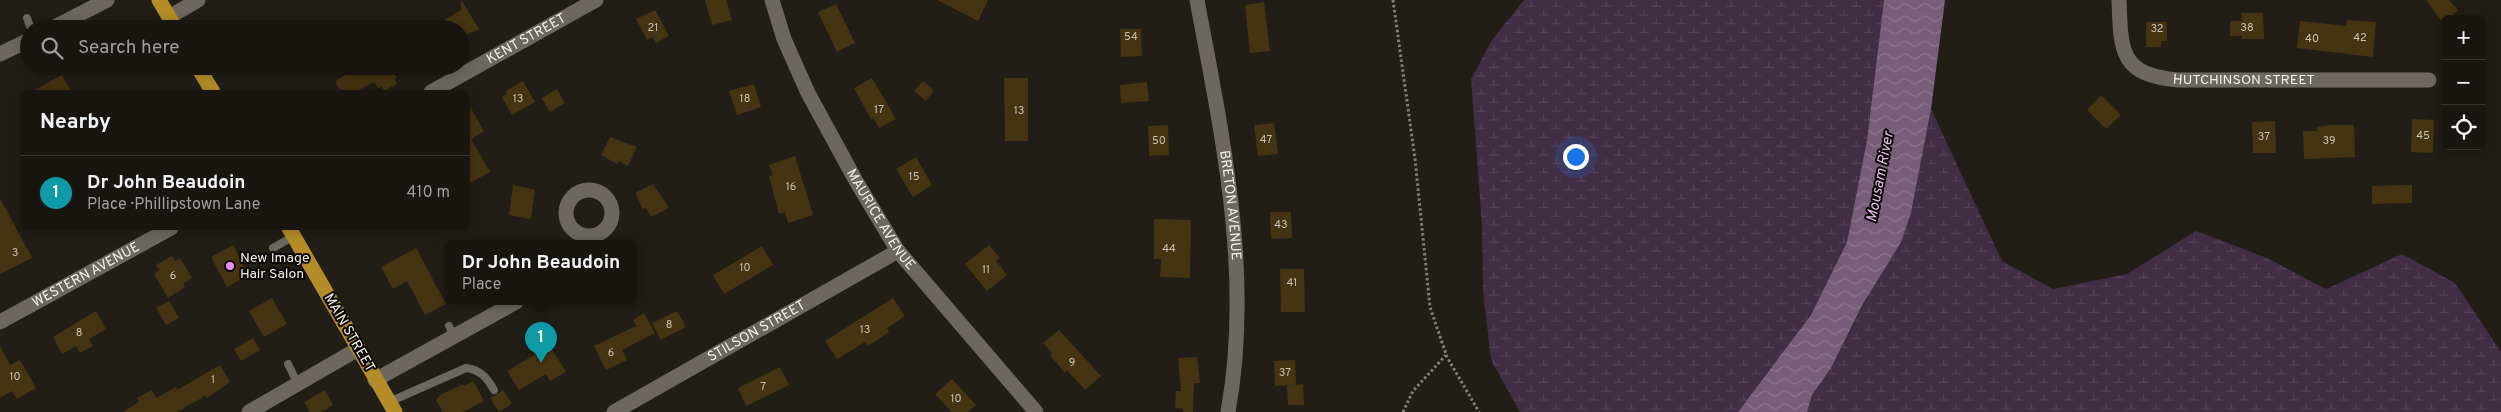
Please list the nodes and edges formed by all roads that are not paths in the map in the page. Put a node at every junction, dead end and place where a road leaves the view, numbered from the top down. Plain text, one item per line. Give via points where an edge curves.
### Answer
1 (159, 0) edge
2 (198, 0) edge
3 (596, 0) edge
4 (772, 0) edge
5 (1197, 0) edge
6 (2119, 0) edge
7 (103, 1) edge
8 (68, 20) edge
9 (170, 20) edge
10 (175, 20) edge
11 (20, 44) edge
12 (0, 54) edge
13 (470, 70) edge
14 (203, 75) edge
15 (461, 75) edge
16 (2429, 80) dead end
17 (212, 90) edge
18 (435, 90) edge
19 (167, 230) edge
20 (292, 232) edge
21 (273, 248) dead end
22 (898, 251) junction
23 (509, 305) edge
24 (0, 322) edge
25 (358, 349) junction
26 (288, 364) dead end
27 (375, 380) junction
28 (298, 384) junction
29 (494, 390) dead end
30 (392, 407) edge
31 (249, 412) edge
32 (614, 412) edge
33 (1036, 412) edge
34 (1228, 412) edge

1 - 9 highway
2 - 10 street
3 - 13 street, KENT STREET
4 - 22 street, MAURICE AVENUE via 784,39 808,93
5 - 34 street, BRETON AVENUE via 1224,144 1231,202 1236,309
6 - 16 street, HUTCHINSON STREET via 2123,49 2136,68 2152,75 2178,80
7 - 8 street
11 - 12 street
14 - 17 highway
15 - 18 street, KENT STREET
19 - 24 street, WESTERN AVENUE
20 - 21 lane
20 - 25 highway, MAIN STREET
22 - 32 street, STILSON STREET
22 - 33 street, MAURICE AVENUE
23 - 27 street via 452,331
25 - 27 highway, MAIN STREET
25 - 28 street
26 - 28 lane
27 - 30 highway, MAIN STREET
28 - 31 street
29 - 30 lane via 481,372 466,368

